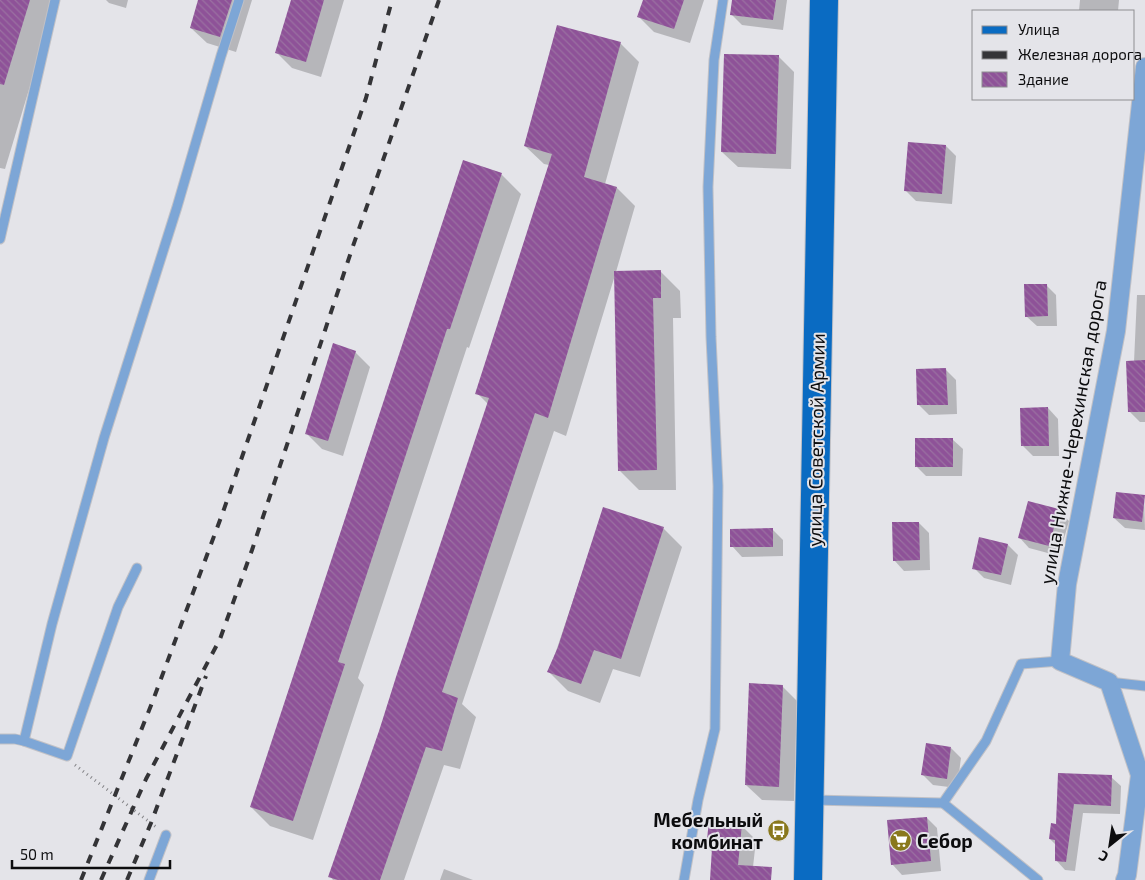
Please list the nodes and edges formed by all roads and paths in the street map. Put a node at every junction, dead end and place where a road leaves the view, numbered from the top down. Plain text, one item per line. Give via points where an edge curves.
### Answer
1 (55, 0) edge
2 (239, 0) edge
3 (723, 0) edge
4 (824, 0) edge
5 (1145, 68) edge
6 (0, 240) edge
7 (137, 568) dead end
8 (1060, 661) junction
9 (1110, 682) junction
10 (1145, 686) edge
11 (0, 738) edge
12 (24, 741) junction
13 (67, 756) junction
14 (809, 800) junction
15 (943, 803) junction
16 (166, 835) joint
17 (149, 880) edge
18 (684, 880) edge
19 (808, 880) edge
20 (1038, 880) edge
21 (1125, 880) edge

1 - 6 lane
2 - 12 lane via 104,438 52,624
3 - 18 lane via 714,60 708,187 718,486 715,729
4 - 14 main road, улица Советской Армии
5 - 8 street, улица Нижне-Черехинская дорога via 1116,331 1067,584
7 - 13 lane via 118,607
8 - 9 street
8 - 15 lane via 1021,664 986,741
9 - 10 lane
9 - 21 street via 1140,775
11 - 12 lane
12 - 13 lane
13 - 16 path
14 - 15 lane
14 - 19 main road, улица Советской Армии
15 - 20 lane
16 - 17 lane

